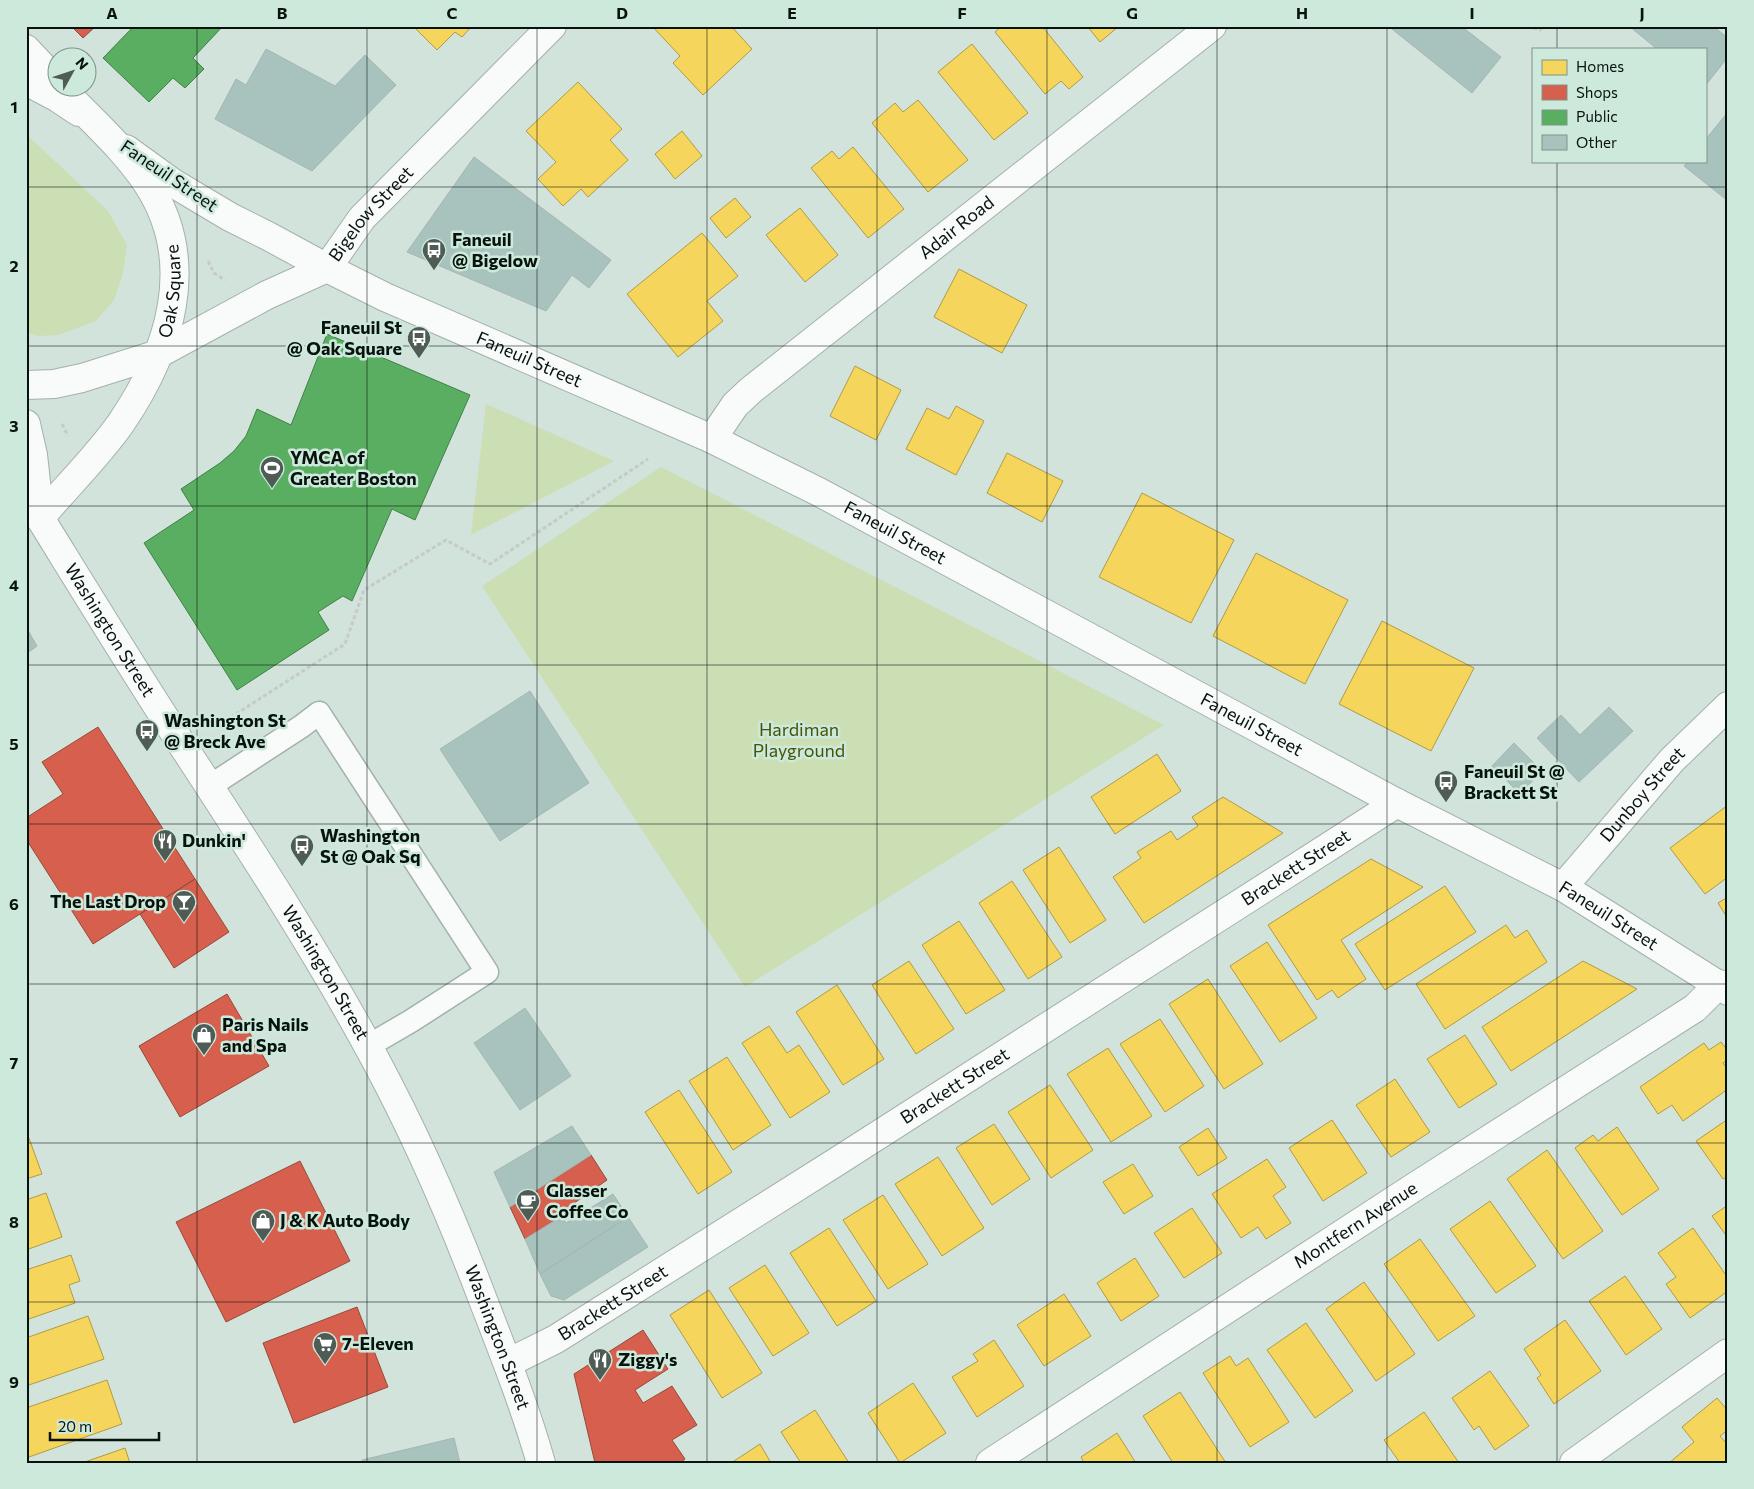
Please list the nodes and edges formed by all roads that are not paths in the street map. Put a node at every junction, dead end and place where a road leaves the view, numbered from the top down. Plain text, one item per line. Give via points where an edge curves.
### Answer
1 (552, 26) edge
2 (1212, 26) edge
3 (26, 49) edge
4 (48, 72) edge
5 (26, 81) edge
6 (71, 98) edge
7 (99, 126) junction
8 (327, 268) junction
9 (158, 354) junction
10 (26, 385) edge
11 (26, 424) edge
12 (712, 439) junction
13 (30, 457) edge
14 (33, 512) edge
15 (1728, 706) edge
16 (210, 786) junction
17 (1397, 803) junction
18 (1563, 887) junction
19 (1723, 987) edge
20 (368, 1046) junction
21 (1728, 1353) edge
22 (508, 1363) junction
23 (541, 1463) edge
24 (990, 1463) edge
25 (1574, 1463) edge

1 - 8 street, Bigelow Street via 362,218
2 - 12 street, Adair Road via 751,390 735,405
3 - 4 street
5 - 7 street, Oak Square
6 - 7 street, Faneuil Street
7 - 8 street, Faneuil Street via 173,183
7 - 9 street, Oak Square via 148,185 167,225 174,251 175,292
8 - 9 street, Bigelow Street via 267,295
8 - 12 street, Faneuil Street via 385,297
9 - 10 street, Oak Square via 82,378
9 - 14 street, Oak Square via 120,425
11 - 13 street, Washington Street
12 - 17 street, Faneuil Street via 819,492
13 - 14 street, Washington Street
14 - 16 street, Washington Street
15 - 18 street, Dunboy Street via 1672,760
16 - 20 street, Washington Street via 302,932
16 - 20 lane via 319,713 487,972
17 - 18 street, Faneuil Street
17 - 22 street, Brackett Street via 572,1329
18 - 19 street, Faneuil Street
19 - 24 street, Montfern Avenue
20 - 22 street, Washington Street via 403,1112 456,1229
21 - 25 street
22 - 23 street, Washington Street

